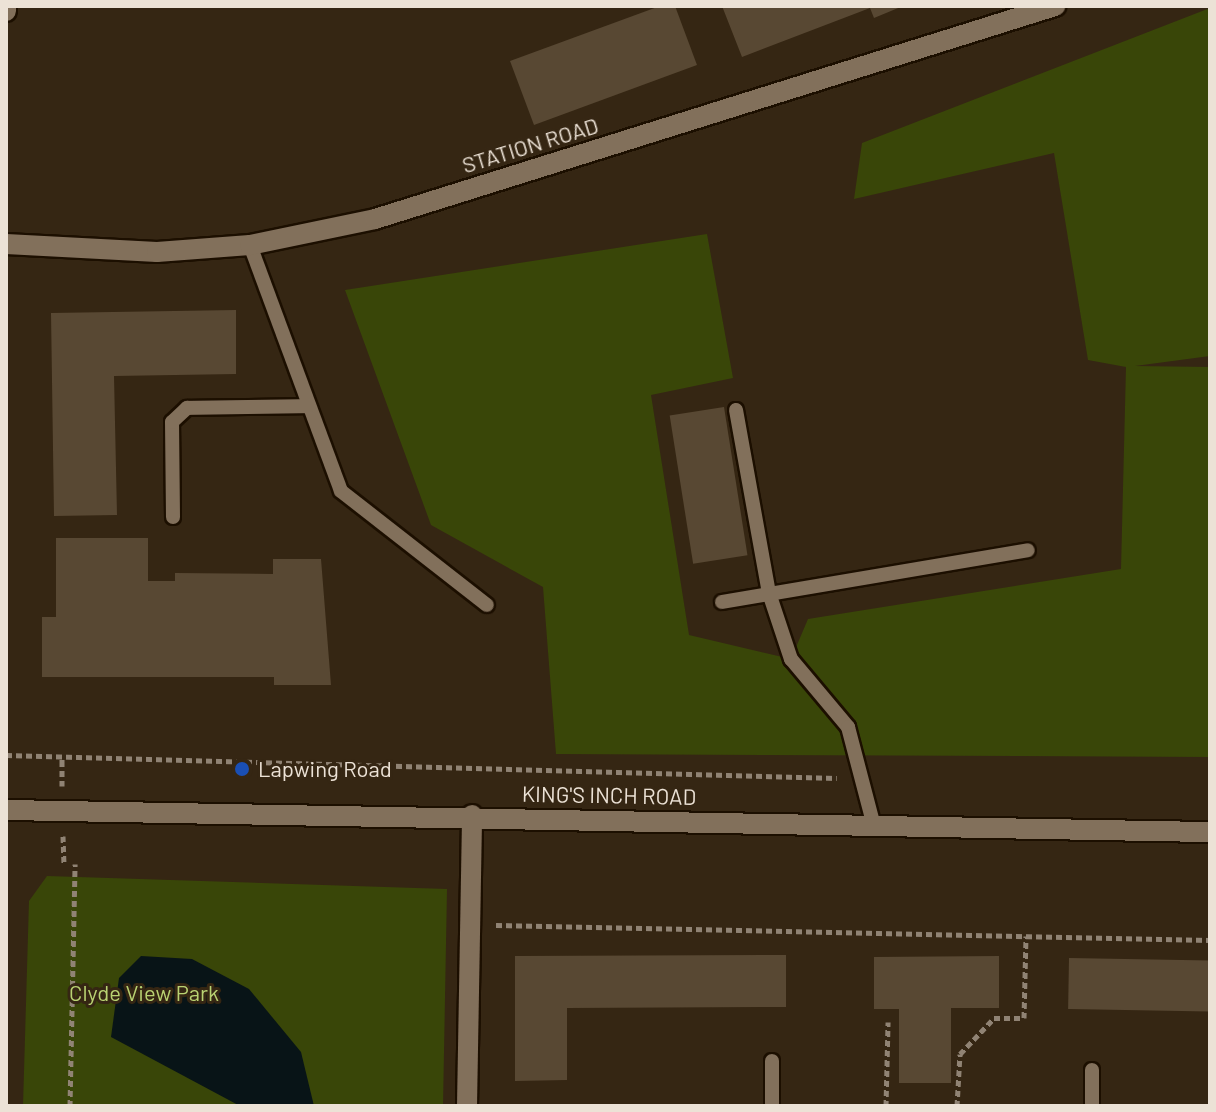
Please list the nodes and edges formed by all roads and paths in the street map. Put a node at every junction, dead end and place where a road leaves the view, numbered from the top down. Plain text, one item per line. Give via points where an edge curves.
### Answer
1 (1055, 6) edge
2 (1016, 12) edge
3 (6, 244) edge
4 (250, 245) junction
5 (309, 406) junction
6 (736, 410) dead end
7 (173, 517) dead end
8 (1028, 550) dead end
9 (769, 593) junction
10 (722, 602) dead end
11 (487, 605) dead end
12 (6, 755) edge
13 (862, 779) junction
14 (6, 810) edge
15 (472, 815) junction
16 (874, 826) junction
17 (1210, 832) edge
18 (75, 864) dead end
19 (471, 924) junction
20 (1026, 936) junction
21 (1210, 940) edge
22 (888, 1022) dead end
23 (772, 1061) dead end
24 (1092, 1070) dead end
25 (70, 1106) edge
26 (467, 1106) edge
27 (772, 1106) edge
28 (886, 1106) edge
29 (957, 1106) edge
30 (1092, 1106) edge

1 - 2 street, STATION ROAD
2 - 4 street, STATION ROAD via 375,219
3 - 4 street, STATION ROAD via 157,252
4 - 5 lane
5 - 7 lane via 187,408 172,422
5 - 11 lane via 341,491
6 - 9 lane
8 - 9 lane
9 - 10 lane
9 - 13 lane via 791,659 848,727
12 - 13 path
13 - 16 lane
14 - 15 street, KING'S INCH ROAD
15 - 16 street, KING'S INCH ROAD
15 - 19 street
16 - 17 street, KING'S INCH ROAD
18 - 25 path
19 - 20 path
19 - 26 street
20 - 21 path
20 - 29 path via 1024,1018 994,1018 960,1054
22 - 28 path
23 - 27 lane
24 - 30 lane

